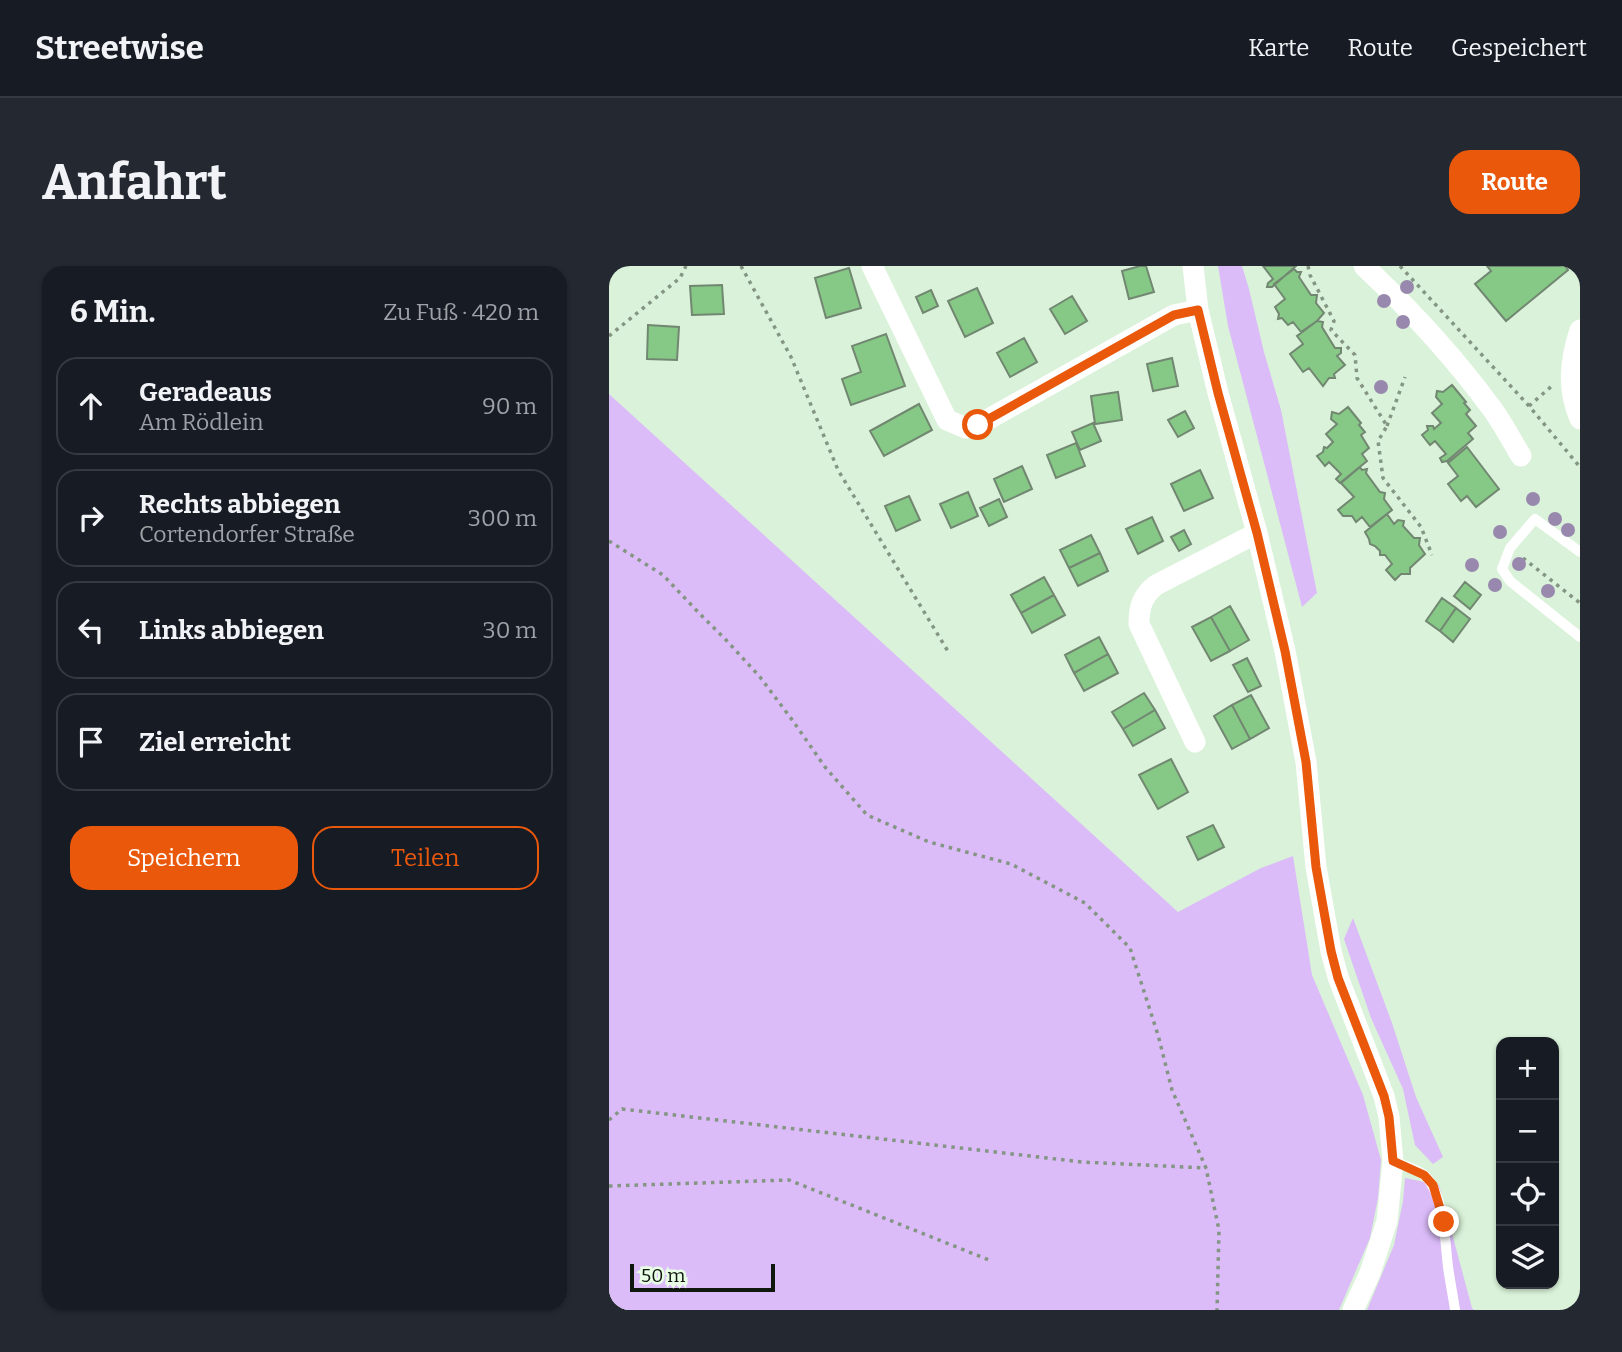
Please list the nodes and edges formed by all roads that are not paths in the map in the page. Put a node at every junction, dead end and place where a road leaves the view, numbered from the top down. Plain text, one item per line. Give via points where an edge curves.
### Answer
1 (872, 266) edge
2 (1193, 266) edge
3 (1363, 266) edge
4 (1198, 310) junction
5 (1580, 330) edge
6 (1580, 419) edge
7 (1521, 456) dead end
8 (1257, 533) junction
9 (1580, 552) edge
10 (1580, 637) edge
11 (1195, 742) dead end
12 (1393, 1161) junction
13 (1353, 1310) edge
14 (1455, 1310) edge

1 - 4 street via 947,421 965,428 978,425 1174,315
2 - 4 street
3 - 7 street via 1444,348 1495,412
4 - 8 street
5 - 6 street via 1572,354 1571,387
8 - 11 street via 1156,585 1142,600 1139,624
8 - 12 street via 1306,762 1316,867 1331,951 1384,1096
9 - 10 lane via 1535,519 1510,548 1503,569 1510,581
12 - 13 street via 1387,1220
12 - 14 lane via 1417,1170 1433,1185 1444,1222

